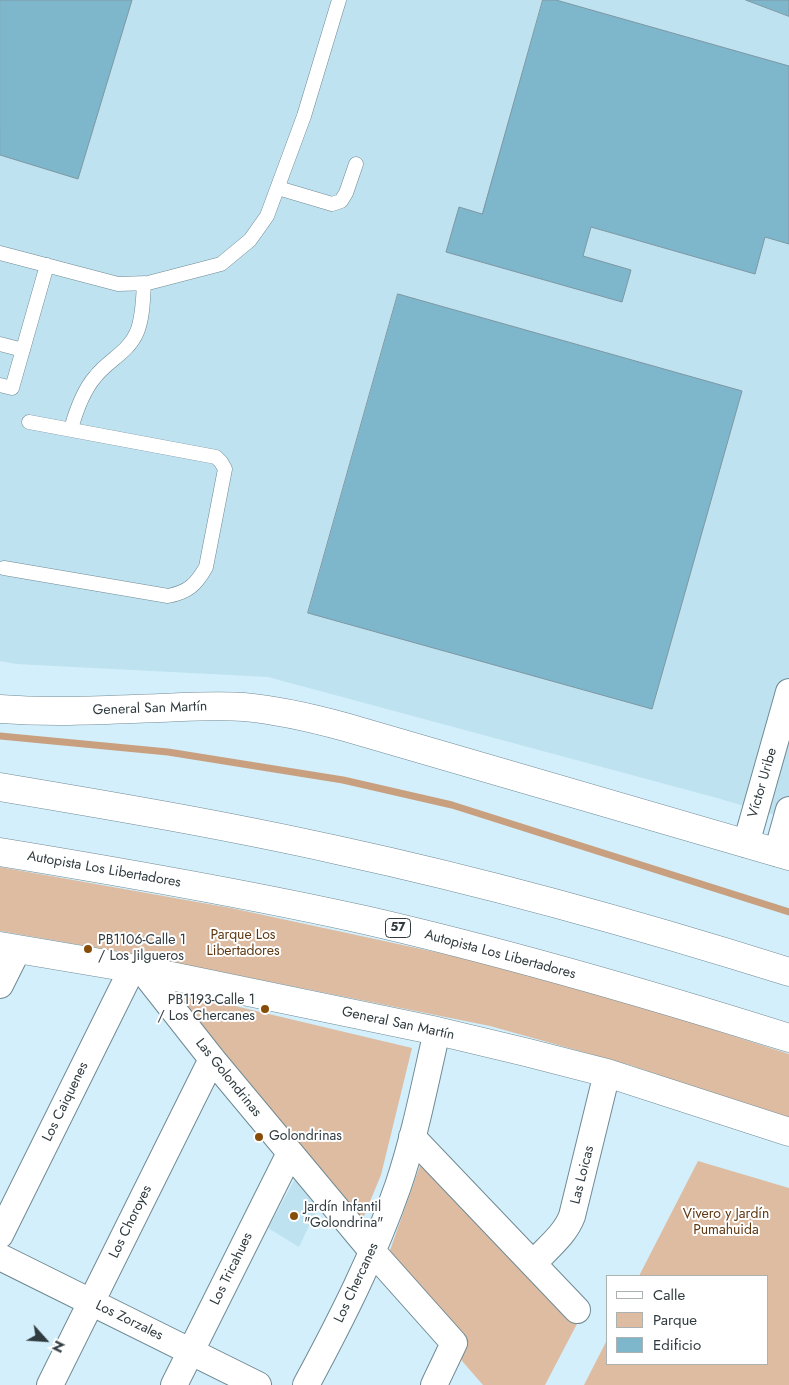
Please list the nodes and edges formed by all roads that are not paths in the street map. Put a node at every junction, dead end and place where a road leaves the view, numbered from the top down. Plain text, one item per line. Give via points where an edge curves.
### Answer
1 (339, 0) edge
2 (356, 164) dead end
3 (278, 188) junction
4 (0, 253) edge
5 (47, 265) junction
6 (144, 283) junction
7 (0, 344) edge
8 (23, 350) junction
9 (6, 386) edge
10 (30, 422) dead end
11 (72, 429) junction
12 (4, 568) dead end
13 (789, 692) edge
14 (0, 709) edge
15 (0, 787) edge
16 (789, 810) edge
17 (746, 844) junction
18 (0, 852) edge
19 (783, 855) edge
20 (9, 948) edge
21 (137, 969) junction
22 (789, 972) edge
23 (0, 985) edge
24 (436, 1032) junction
25 (789, 1038) edge
26 (212, 1059) junction
27 (607, 1073) junction
28 (789, 1132) edge
29 (412, 1137) junction
30 (290, 1152) junction
31 (0, 1235) edge
32 (372, 1251) junction
33 (0, 1257) edge
34 (533, 1264) junction
35 (91, 1302) junction
36 (577, 1310) dead end
37 (191, 1352) junction
38 (50, 1385) edge
39 (174, 1385) edge
40 (258, 1385) edge
41 (306, 1385) edge
42 (434, 1385) edge

1 - 3 lane via 304,116
2 - 3 lane via 346,193 341,201 332,204
3 - 6 lane via 267,216 250,240 221,264
4 - 5 lane
5 - 6 lane via 118,284
5 - 8 lane
6 - 11 lane via 137,333 126,350 96,376 86,390
7 - 8 lane
8 - 9 lane
10 - 11 lane
11 - 12 lane via 216,457 221,462 225,470 206,567 190,588 168,596
13 - 17 street, Víctor Uribe
14 - 17 main road, General San Martín via 61,712 215,706 283,712 345,727
15 - 22 main road via 236,829 448,876 604,916
16 - 19 street
17 - 19 main road, General San Martín
18 - 25 main road, Autopista Los Libertadores / 57 via 190,884 364,920 580,975
20 - 21 main road, General San Martín
20 - 23 street
21 - 24 main road, General San Martín
21 - 26 street, Las Golondrinas
21 - 31 street, Los Caiquenes
24 - 27 main road, General San Martín
24 - 29 street, Los Chercanes
26 - 30 street, Las Golondrinas
26 - 35 street, Los Choroyes
27 - 28 main road, General San Martín
27 - 34 street, Las Loicas via 570,1222
29 - 32 street, Los Chercanes via 399,1183
29 - 34 street
30 - 32 street, Las Golondrinas
30 - 37 street, Los Tricahues
32 - 41 street, Los Chercanes
32 - 42 street, Las Golondrinas via 454,1342
33 - 35 street, Los Zorzales
34 - 36 street
35 - 37 street, Los Zorzales
35 - 38 street, Los Choroyes
37 - 39 street, Los Tricahues
37 - 40 street, Los Zorzales

